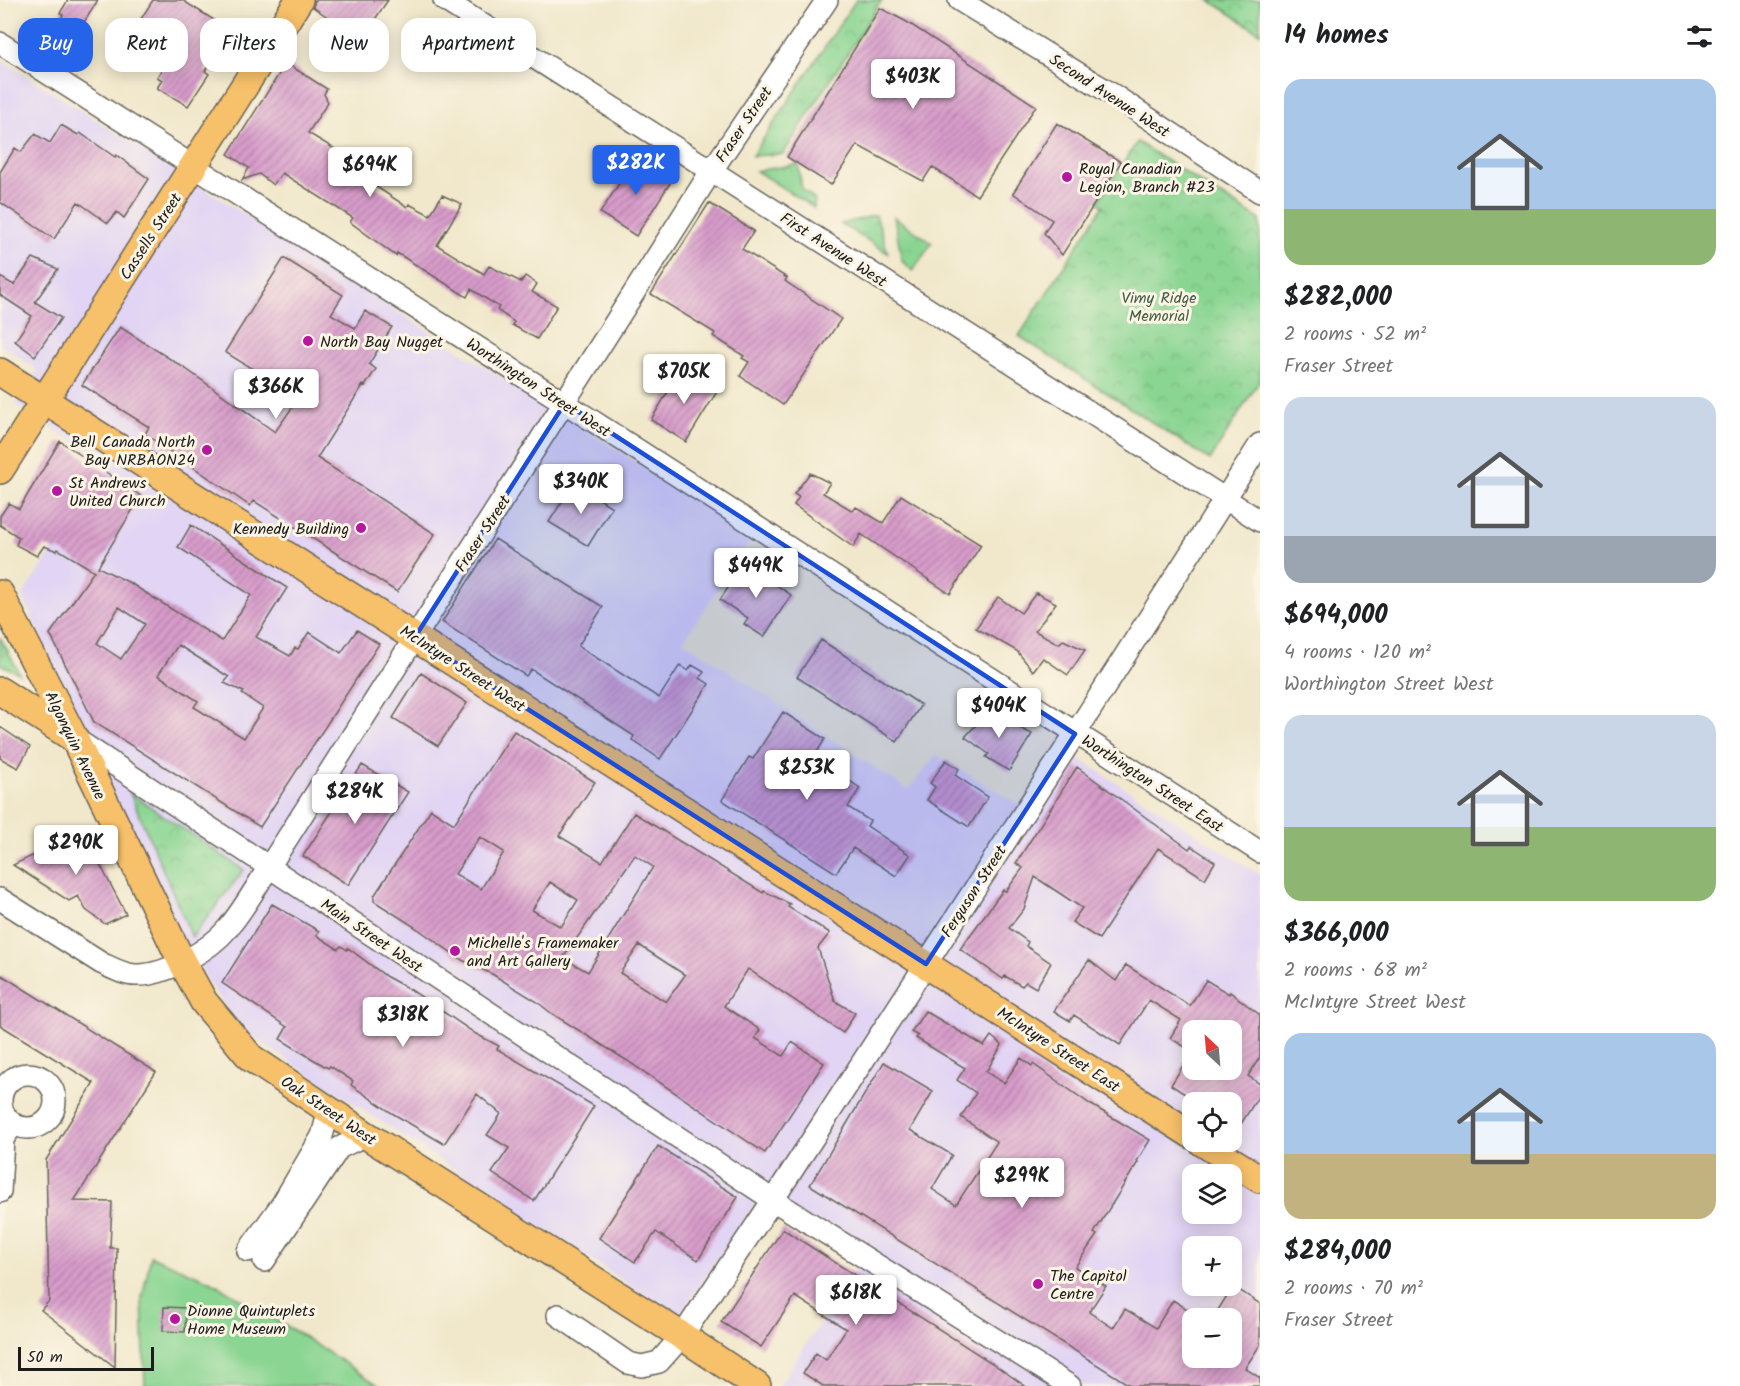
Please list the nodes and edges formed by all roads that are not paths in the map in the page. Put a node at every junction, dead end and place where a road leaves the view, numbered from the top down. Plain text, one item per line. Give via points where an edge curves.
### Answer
1 (299, 0) edge
2 (444, 0) edge
3 (827, 0) edge
4 (959, 0) edge
5 (0, 43) edge
6 (194, 167) junction
7 (712, 170) junction
8 (1260, 192) edge
9 (0, 372) edge
10 (46, 400) junction
11 (565, 403) junction
12 (1260, 444) edge
13 (0, 470) edge
14 (1225, 498) junction
15 (1260, 521) edge
16 (0, 594) edge
17 (415, 637) junction
18 (0, 692) edge
19 (1075, 734) junction
20 (74, 738) junction
21 (1260, 852) edge
22 (269, 867) junction
23 (0, 899) edge
24 (182, 962) junction
25 (926, 963) junction
26 (329, 1110) junction
27 (13, 1125) dead end
28 (1182, 1129) edge
29 (366, 1135) junction
30 (1218, 1152) edge
31 (1260, 1179) edge
32 (0, 1192) edge
33 (773, 1200) junction
34 (558, 1315) dead end
35 (681, 1336) junction
36 (757, 1386) edge
37 (1070, 1386) edge

1 - 6 main road, Cassells Street
2 - 7 street, First Avenue West
3 - 7 street, Fraser Street
4 - 8 street, Second Avenue West
5 - 6 street, Worthington Street West
6 - 10 main road, Cassells Street
6 - 11 street, Worthington Street West
7 - 11 street, Fraser Street
7 - 14 street, First Avenue West
9 - 10 main road, McIntyre Street West
10 - 13 main road, Cassells Street
10 - 17 main road, McIntyre Street West
11 - 17 street, Fraser Street
11 - 19 street, Worthington Street West
12 - 14 street, Ferguson Street
14 - 15 street, First Avenue West
14 - 19 street, Ferguson Street
16 - 20 main road, Algonquin Avenue
17 - 22 street, Fraser Street
17 - 25 main road, McIntyre Street West
18 - 20 main road, Main Street West
19 - 21 street, Worthington Street East
19 - 25 street, Ferguson Street
20 - 22 street, Main Street West
20 - 24 main road, Algonquin Avenue
22 - 24 street, Fraser Street via 228,928
22 - 33 street, Main Street West
23 - 24 street via 118,971 135,975 158,972
24 - 26 main road, Oak Street West via 204,1002 251,1058
25 - 28 main road, McIntyre Street East
25 - 33 street, Ferguson Street
26 - 29 main road, Oak Street West
26 - 29 street via 322,1136 256,1256 339,1148
27 - 32 street via 3,1139
29 - 35 main road, Oak Street West
30 - 31 main road
33 - 35 street, Ferguson Street
33 - 37 street, Main Street West
34 - 35 street, Ferguson Street via 628,1363 642,1366 658,1362
35 - 36 main road, Oak Street West

